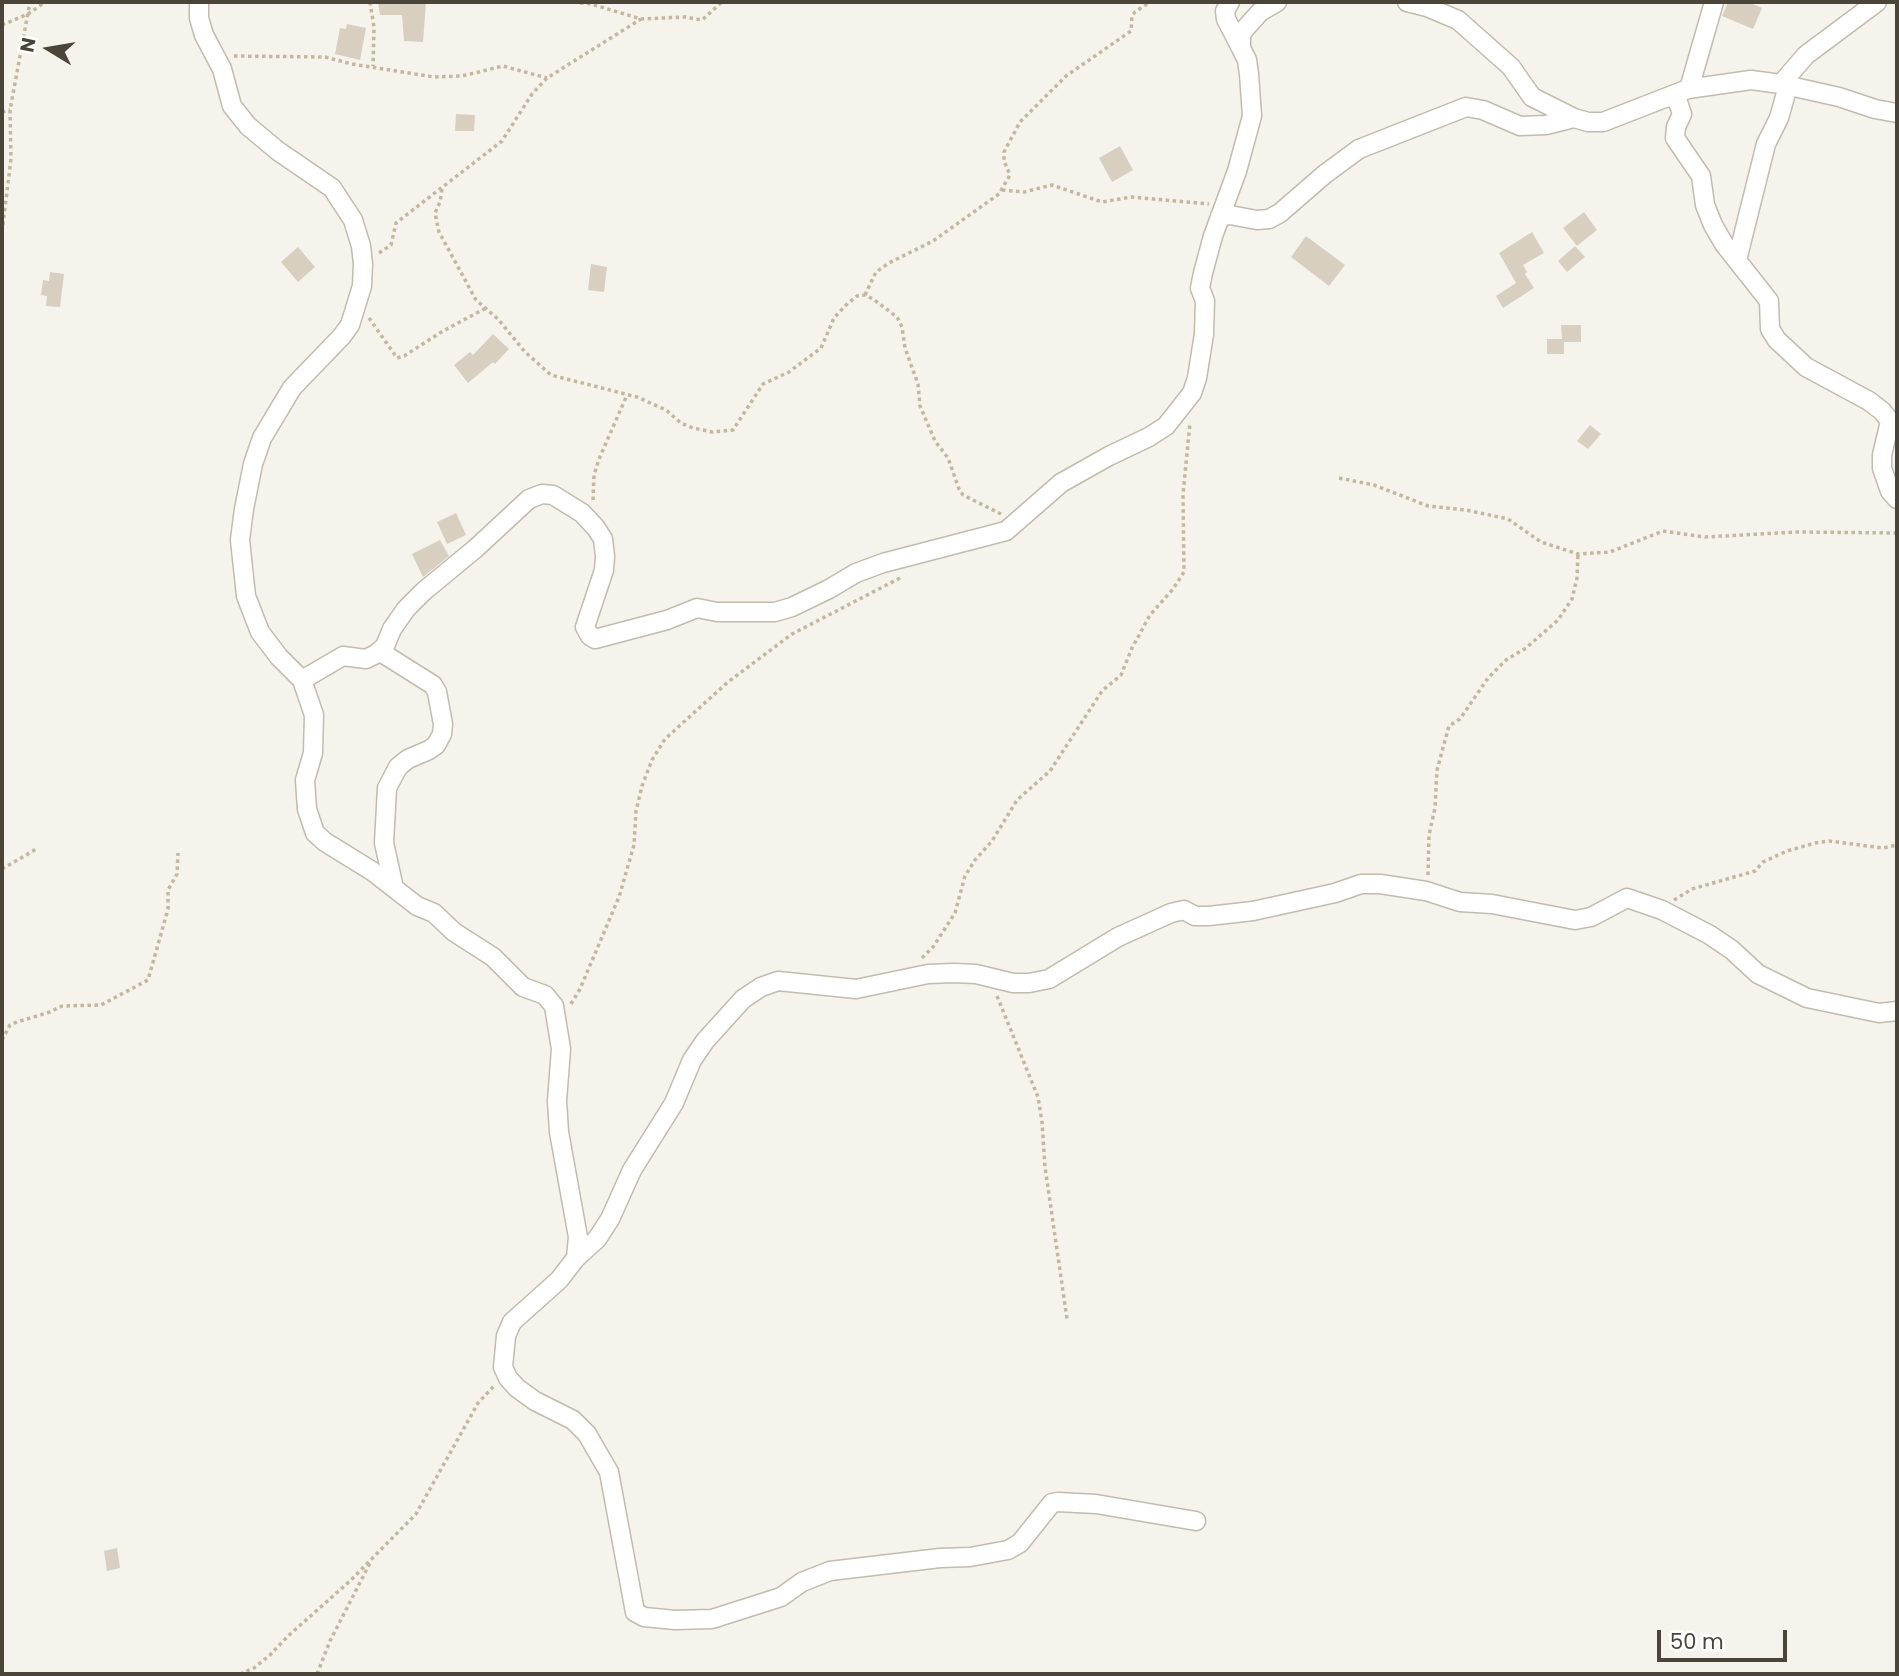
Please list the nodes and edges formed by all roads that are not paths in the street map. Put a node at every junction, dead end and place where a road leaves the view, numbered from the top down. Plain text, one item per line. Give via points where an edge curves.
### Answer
1 (199, 2) edge
2 (1230, 2) edge
3 (1278, 2) edge
4 (1407, 2) edge
5 (1714, 2) edge
6 (1877, 2) edge
7 (1241, 48) junction
8 (1785, 85) junction
9 (1689, 89) junction
10 (1672, 97) junction
11 (1897, 113) edge
12 (1574, 118) junction
13 (1223, 210) junction
14 (1737, 260) junction
15 (1894, 420) edge
16 (1897, 499) edge
17 (379, 651) junction
18 (302, 680) junction
19 (394, 888) junction
20 (1897, 1011) edge
21 (576, 1258) junction
22 (1196, 1521) dead end

1 - 18 street via 204,36 222,69 232,106 278,151 332,188 354,220 361,246 362,286 346,331 292,388 262,438 244,509 240,540 246,596 260,632
2 - 7 street via 1225,16
3 - 7 street via 1260,12 1243,31
4 - 12 street via 1458,20 1511,67 1531,97
5 - 9 street
6 - 8 street via 1806,55
7 - 13 street via 1250,74 1252,116
8 - 9 street via 1751,80
8 - 11 street
8 - 14 street
9 - 10 street
10 - 12 street via 1603,122
10 - 14 street via 1682,114 1675,138 1701,176 1704,205
12 - 13 street via 1520,126 1466,107 1359,149 1269,219 1230,215
13 - 17 street via 1200,288 1205,301 1204,334 1192,393 1166,426 1061,484 1006,531 865,569 775,612 697,608 595,639 585,627 604,570 603,539 582,513 553,495 542,494 529,499 424,591
14 - 15 street via 1769,301 1769,321 1777,340 1806,367
15 - 16 street via 1882,468
17 - 18 street via 366,659 343,656
17 - 19 street via 433,685 443,724 436,745 408,758 387,788 384,843
18 - 19 street via 314,715 313,753 305,780 315,833
19 - 21 street via 434,913 554,1006 561,1049 559,1132 578,1237
20 - 21 street via 1879,1013 1807,998 1758,974 1732,950 1662,910 1627,898 1575,920 1380,884 1361,884 1253,911 1209,916 1184,910 1171,913 1139,925 1049,979 1013,983 954,973 856,989 778,981 743,999 705,1041 674,1103 632,1170 610,1219
21 - 22 street via 559,1280 512,1322 503,1367 508,1378 535,1401 573,1420 587,1434 608,1472 632,1601 635,1612 644,1617 712,1619 781,1597 830,1571 1008,1549 1020,1542 1052,1503 1096,1504

